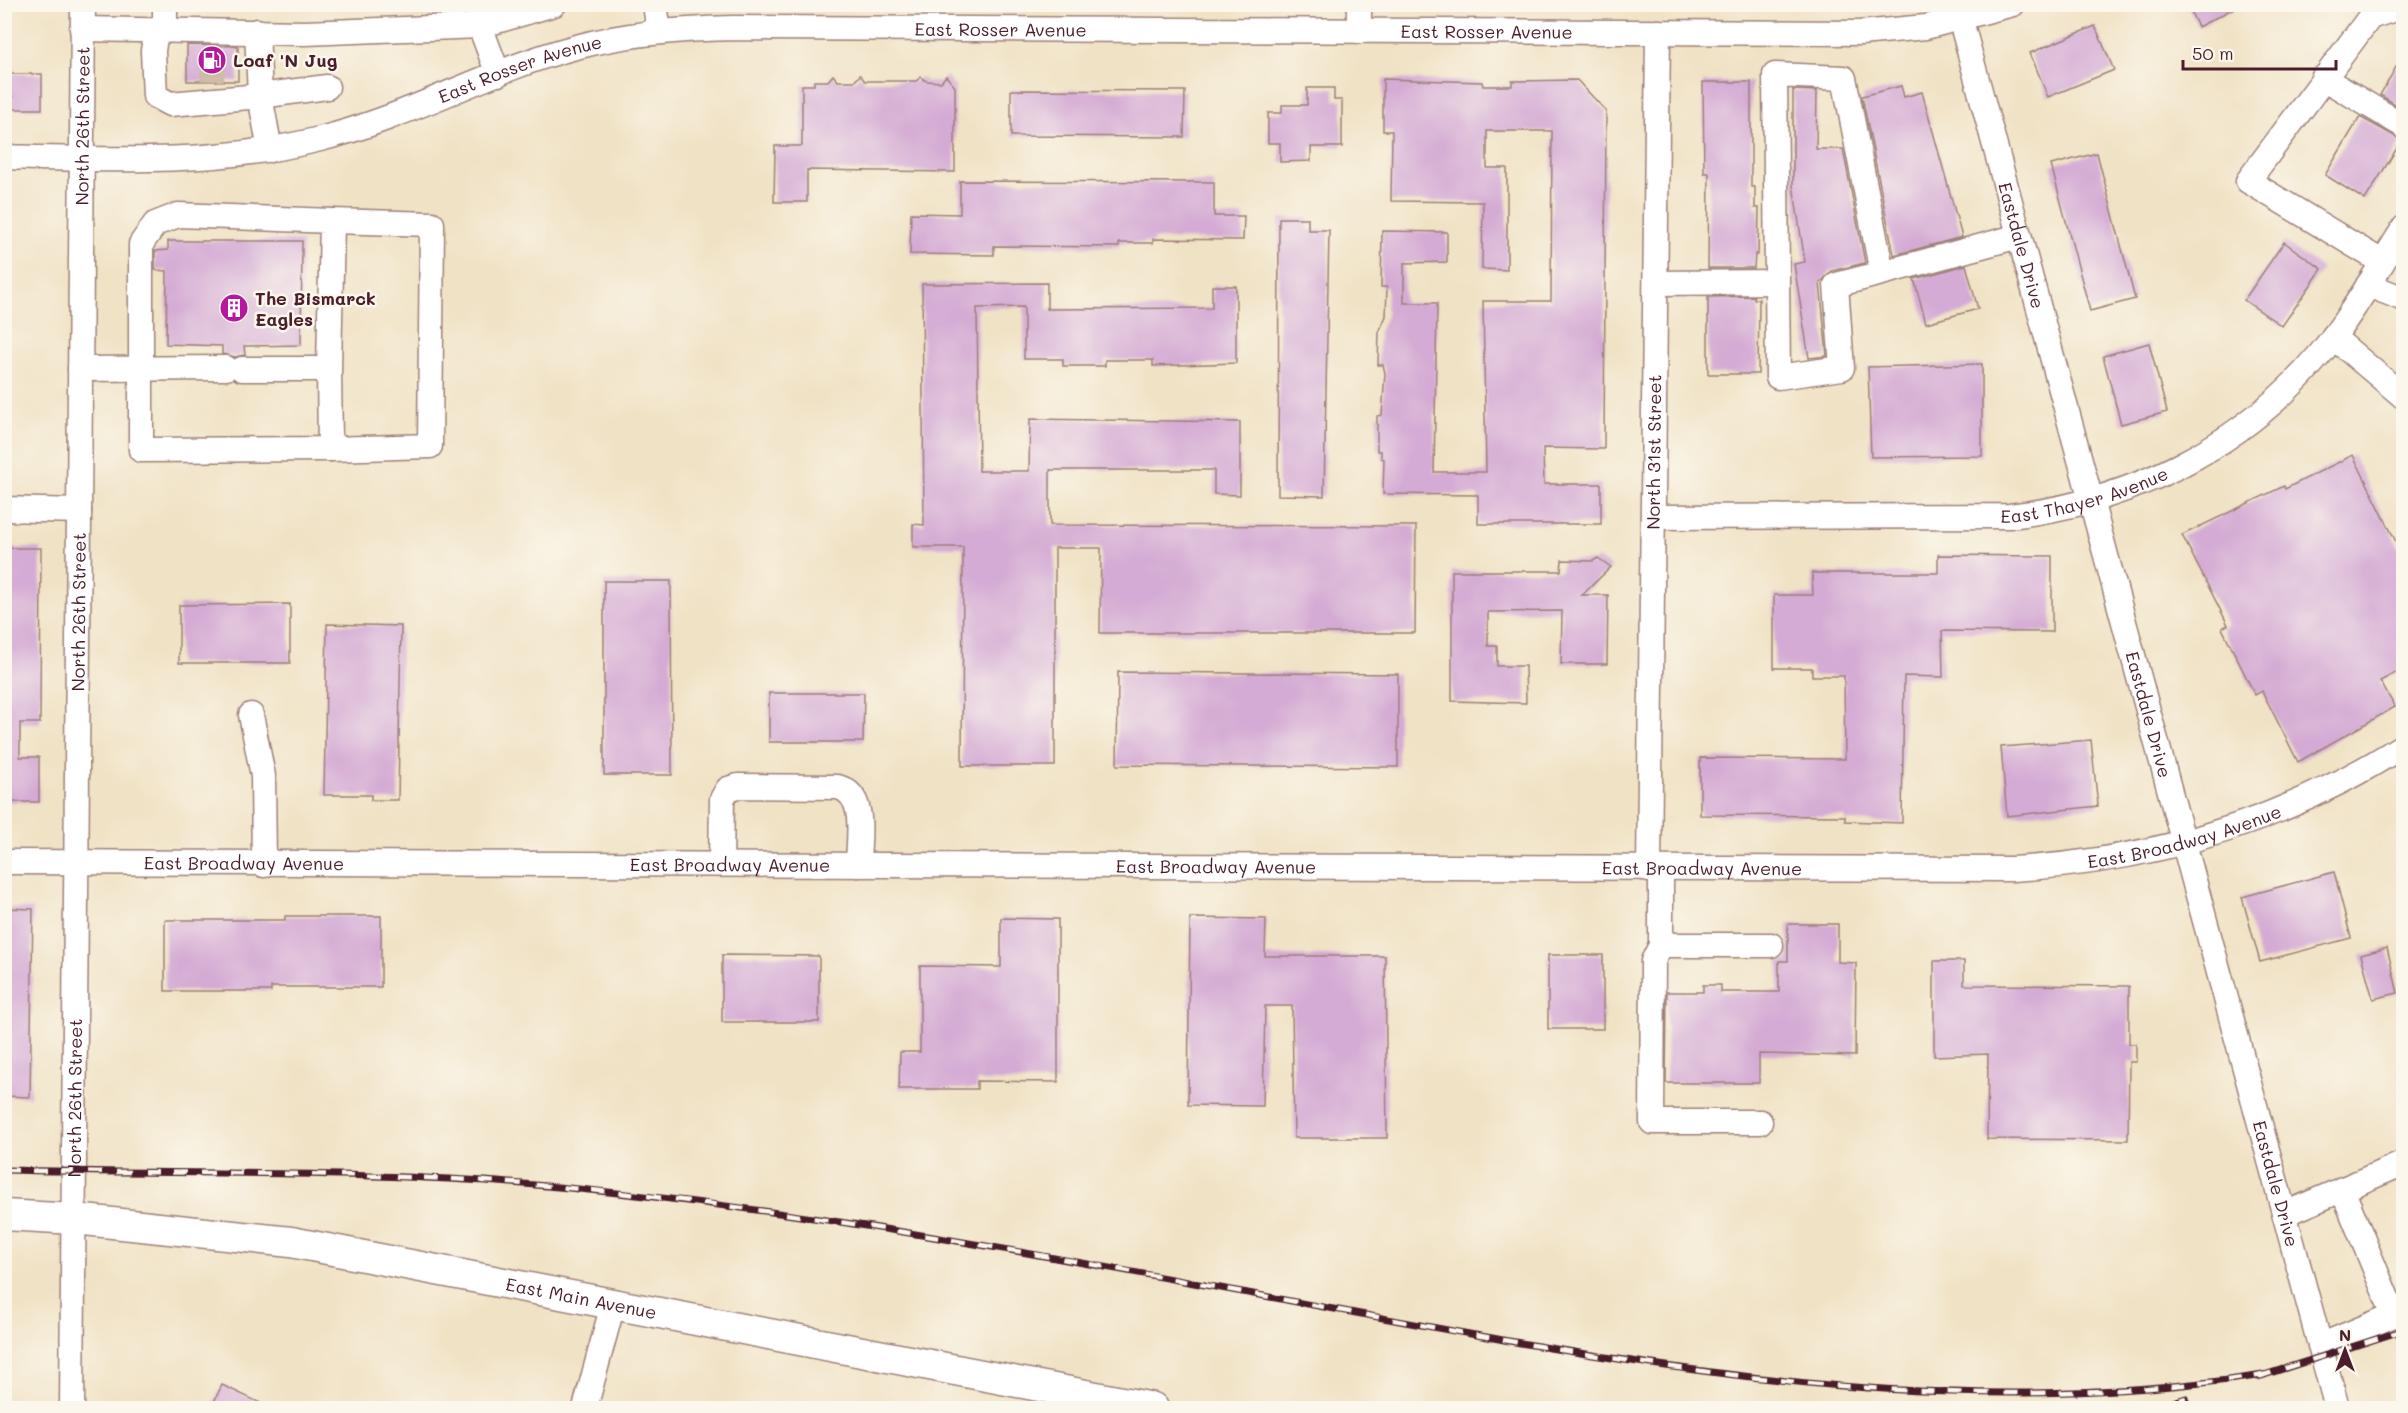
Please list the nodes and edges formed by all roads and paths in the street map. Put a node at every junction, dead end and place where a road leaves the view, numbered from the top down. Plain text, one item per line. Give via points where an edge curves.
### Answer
1 (83, 4) edge
2 (165, 4) edge
3 (554, 4) edge
4 (655, 4) edge
5 (1359, 4) edge
6 (2013, 4) edge
7 (2403, 6) edge
8 (1958, 12) edge
9 (480, 15) edge
10 (82, 29) junction
11 (161, 30) junction
12 (257, 31) junction
13 (1359, 31) junction
14 (659, 32) junction
15 (1658, 32) junction
16 (498, 74) junction
17 (2323, 78) junction
18 (327, 87) dead end
19 (260, 96) junction
20 (2403, 126) edge
21 (270, 150) junction
22 (4, 157) edge
23 (82, 159) junction
24 (332, 221) junction
25 (2403, 228) edge
26 (2019, 236) junction
27 (2382, 262) junction
28 (1882, 273) junction
29 (1777, 282) junction
30 (1656, 283) junction
31 (2368, 285) junction
32 (2403, 299) edge
33 (2333, 337) junction
34 (140, 368) junction
35 (80, 369) junction
36 (329, 369) junction
37 (2403, 397) edge
38 (330, 449) junction
39 (2091, 502) junction
40 (4, 509) edge
41 (79, 511) junction
42 (1653, 517) junction
43 (251, 715) dead end
44 (2403, 745) edge
45 (2184, 844) junction
46 (4, 862) edge
47 (77, 864) junction
48 (264, 864) junction
49 (721, 864) junction
50 (858, 865) junction
51 (1655, 870) junction
52 (1661, 945) junction
53 (1771, 945) dead end
54 (1760, 1122) dead end
55 (2403, 1163) edge
56 (2342, 1189) junction
57 (2285, 1214) junction
58 (4, 1215) edge
59 (75, 1219) junction
60 (613, 1304) junction
61 (2398, 1313) edge
62 (2320, 1346) junction
63 (72, 1408) edge
64 (585, 1408) edge
65 (1153, 1408) edge
66 (2337, 1408) edge

1 - 10 street, North 26th Street
2 - 11 street
3 - 9 street
4 - 14 street
5 - 13 street
6 - 8 street, East Rosser Avenue
7 - 17 street via 2370,17
8 - 15 street, East Rosser Avenue via 1917,28 1860,33
8 - 26 street, Eastdale Drive
9 - 12 street via 305,33
9 - 16 street
10 - 11 street
10 - 23 street, North 26th Street
11 - 12 street via 214,35
11 - 19 street via 153,51 155,96 170,104 213,91
12 - 19 street
13 - 14 street, East Rosser Avenue via 733,28
13 - 15 street, East Rosser Avenue
14 - 16 street, East Rosser Avenue via 574,47
15 - 30 street, North 31st Street
16 - 21 street, East Rosser Avenue via 358,128
17 - 20 street
17 - 27 street via 2248,181
18 - 19 street
19 - 21 street
21 - 23 street, East Rosser Avenue via 222,156
22 - 23 street, East Rosser Avenue
23 - 35 street, North 26th Street
24 - 34 street via 178,214 155,224 141,244
24 - 36 street
24 - 38 street via 432,224 430,446
25 - 27 street, East Thayer Avenue
26 - 28 street
26 - 39 street, Eastdale Drive
27 - 31 street, East Thayer Avenue
28 - 29 street via 1836,285 1842,368 1778,377
28 - 29 street via 1844,78 1775,75
29 - 30 street
30 - 42 street, North 31st Street
31 - 32 street
31 - 33 street, East Thayer Avenue
33 - 37 street
33 - 39 street, East Thayer Avenue via 2273,402 2223,440 2154,478
34 - 35 street
34 - 36 street
34 - 38 street via 141,450
35 - 41 street, North 26th Street
36 - 38 street
39 - 42 street, East Thayer Avenue via 2009,516
39 - 45 street, Eastdale Drive
40 - 41 street
41 - 47 street, North 26th Street
42 - 51 street, North 31st Street
43 - 48 street via 263,776
44 - 45 street, East Broadway Avenue via 2301,801
45 - 51 street, East Broadway Avenue via 2106,860 2012,869
45 - 57 street, Eastdale Drive
46 - 47 street, East Broadway Avenue
47 - 48 street, East Broadway Avenue
47 - 59 street, North 26th Street
48 - 49 street, East Broadway Avenue
49 - 50 street, East Broadway Avenue
49 - 50 street via 722,799 728,789 738,786 838,787 851,793 858,806
50 - 51 street, East Broadway Avenue
51 - 52 street, North 31st Street
52 - 53 street
52 - 54 street, North 31st Street via 1653,961 1652,1122
55 - 56 street
56 - 57 street
56 - 61 street
57 - 62 street, Eastdale Drive
58 - 59 main road, East Main Avenue
59 - 60 main road, East Main Avenue via 291,1242
59 - 63 street, North 26th Street
60 - 64 street
60 - 65 main road, East Main Avenue
61 - 62 street
62 - 66 street, Eastdale Drive

